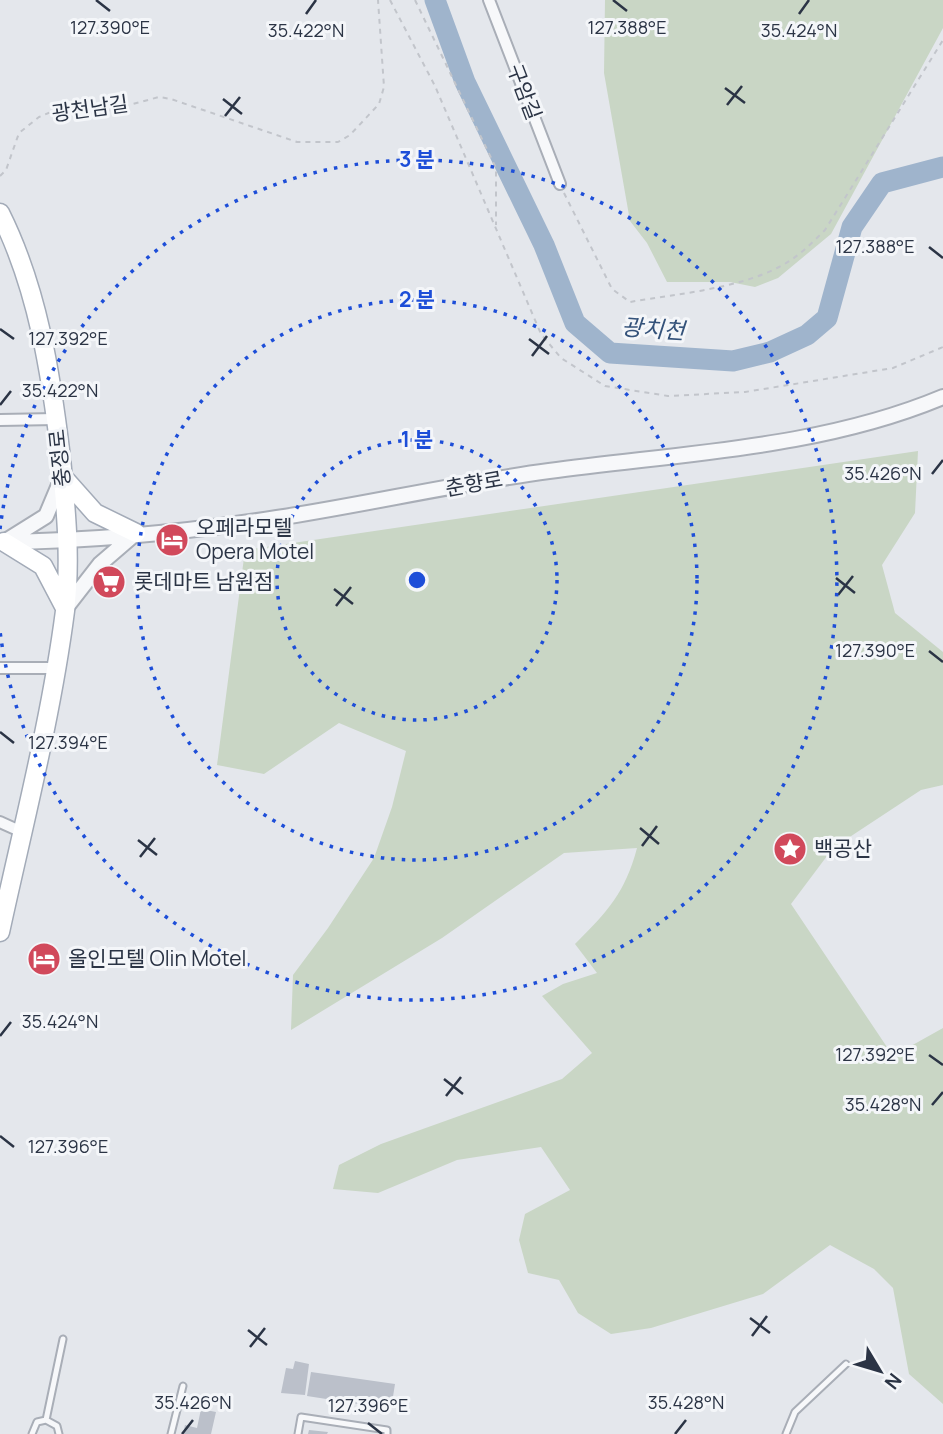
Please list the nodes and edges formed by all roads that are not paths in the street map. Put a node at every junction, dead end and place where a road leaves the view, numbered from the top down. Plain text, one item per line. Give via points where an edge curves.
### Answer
1 (489, 0) edge
2 (559, 184) road end
3 (2, 220) edge
4 (943, 397) edge
5 (56, 419) junction
6 (0, 420) edge
7 (63, 477) junction
8 (136, 533) junction
9 (69, 541) junction
10 (2, 542) edge
11 (65, 609) junction
12 (0, 668) edge
13 (56, 668) junction
14 (0, 822) edge
15 (22, 832) junction
16 (0, 933) edge
17 (62, 1339) dead end
18 (846, 1364) dead end
19 (183, 1385) dead end
20 (46, 1420) junction
21 (32, 1434) edge
22 (59, 1434) edge
23 (171, 1434) edge
24 (298, 1434) edge
25 (387, 1434) edge
26 (786, 1434) edge

1 - 2 street, 구암길
3 - 5 main road, 충정로 via 47,350
4 - 8 street, 춘향로 via 895,416 789,440 547,471 274,519
5 - 6 street
5 - 7 main road, 충정로
7 - 8 main road via 95,513
7 - 9 main road, 충정로
7 - 10 street via 46,516
8 - 9 street, 춘향로
8 - 11 street via 100,564
9 - 10 street, 춘향로
9 - 11 main road, 충정로
10 - 11 main road via 43,566
11 - 13 main road, 충정로
12 - 13 street
13 - 15 main road, 충정로
14 - 15 street
15 - 16 main road, 충정로
17 - 20 lane
18 - 26 lane via 795,1412
19 - 23 lane
20 - 21 lane via 37,1422
20 - 22 lane via 57,1426
24 - 25 lane via 301,1417 387,1430

